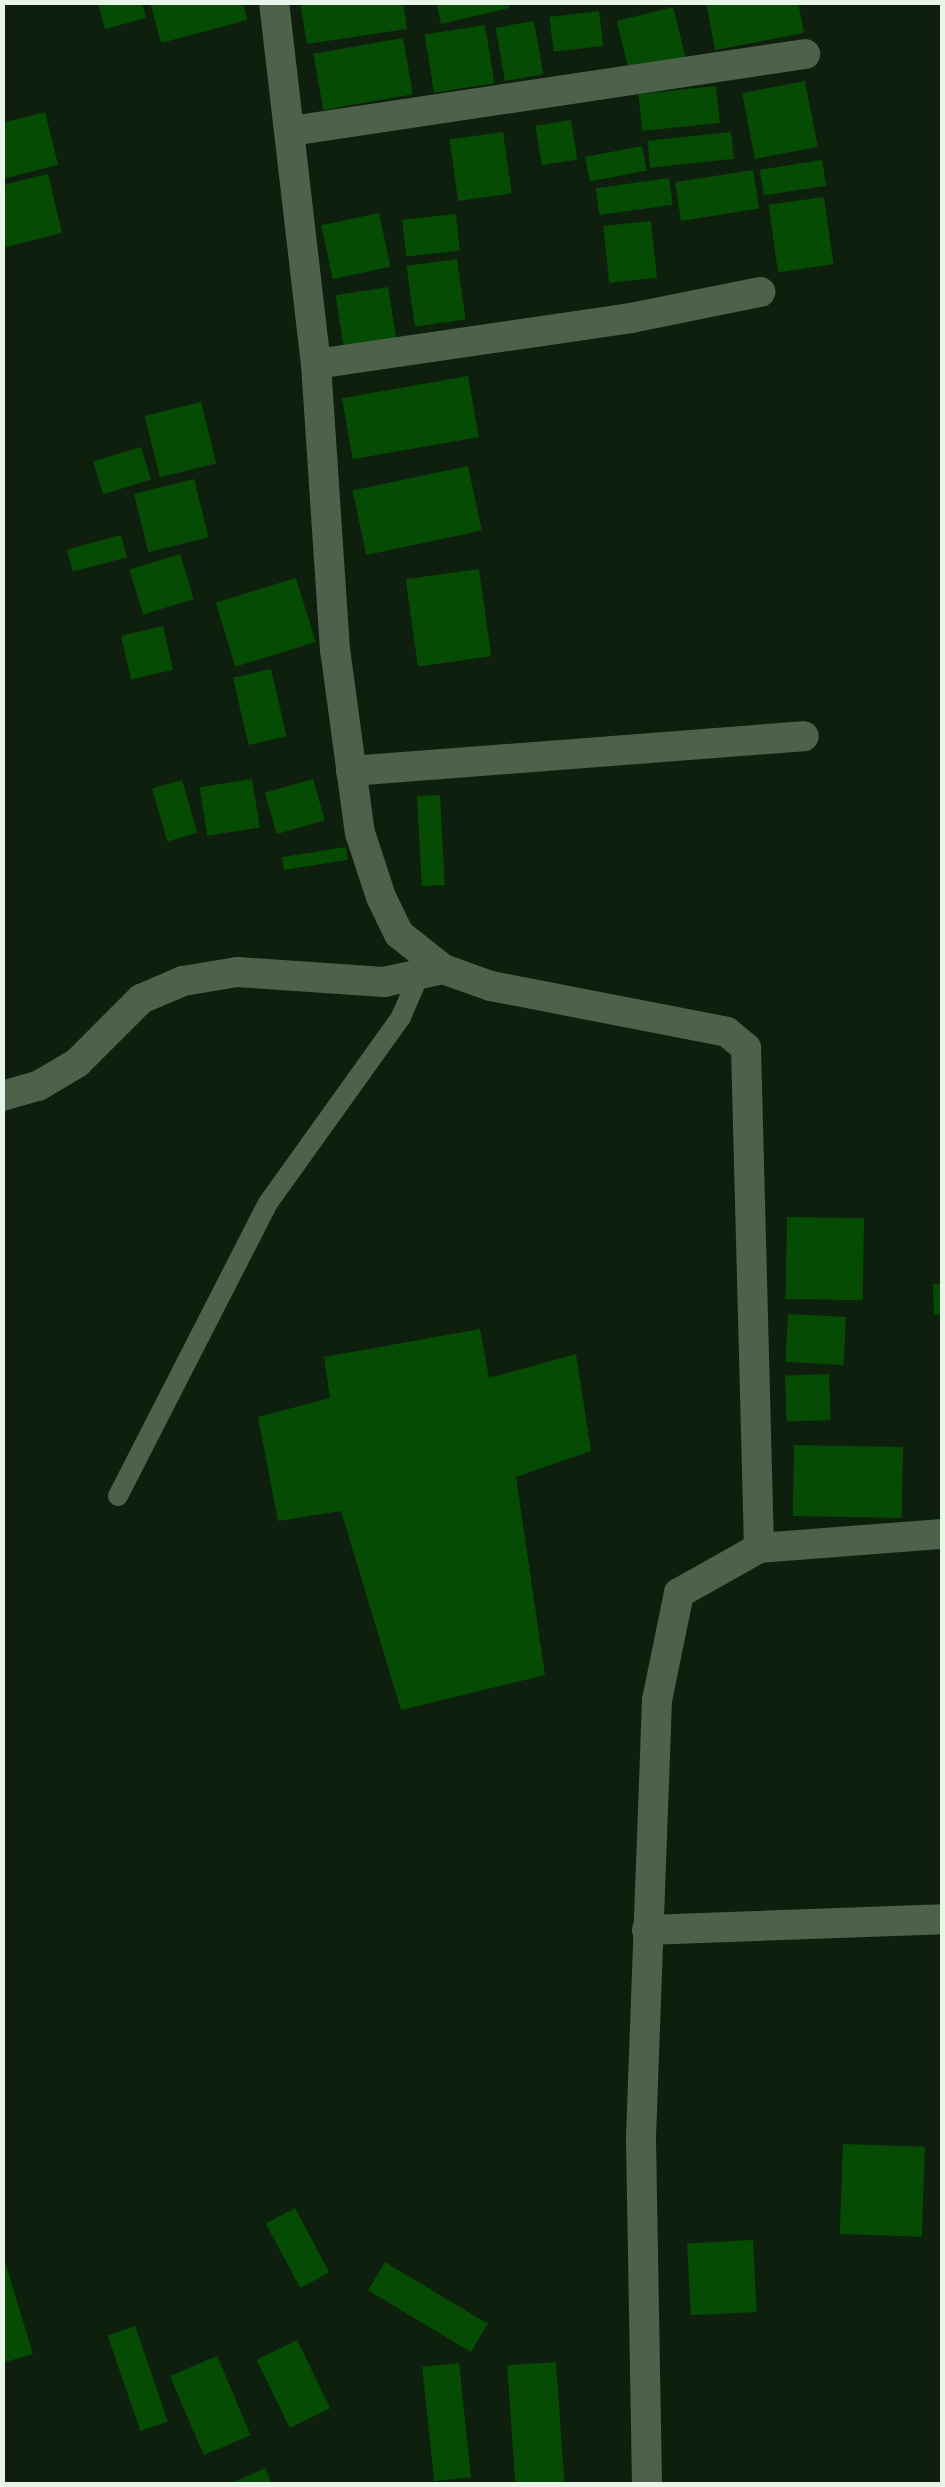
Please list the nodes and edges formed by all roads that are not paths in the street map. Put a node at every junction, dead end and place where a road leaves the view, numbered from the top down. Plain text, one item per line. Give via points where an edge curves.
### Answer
1 (274, 2) edge
2 (805, 54) dead end
3 (291, 131) junction
4 (760, 292) dead end
5 (316, 364) junction
6 (804, 736) dead end
7 (351, 771) junction
8 (430, 974) junction
9 (2, 1096) edge
10 (118, 1496) dead end
11 (942, 1534) edge
12 (759, 1548) junction
13 (942, 1919) edge
14 (646, 1930) junction
15 (646, 2484) edge

1 - 3 street
2 - 3 street
3 - 5 street
4 - 5 street via 631,318
5 - 7 street via 326,552
6 - 7 street
7 - 8 street via 360,834 380,897 398,934
8 - 9 street via 237,972 183,980 141,999 76,1063 38,1086
8 - 10 lane via 268,1204
8 - 12 street via 726,1032 746,1048
11 - 12 street
12 - 14 street via 679,1593 666,1634
13 - 14 street
14 - 15 street

